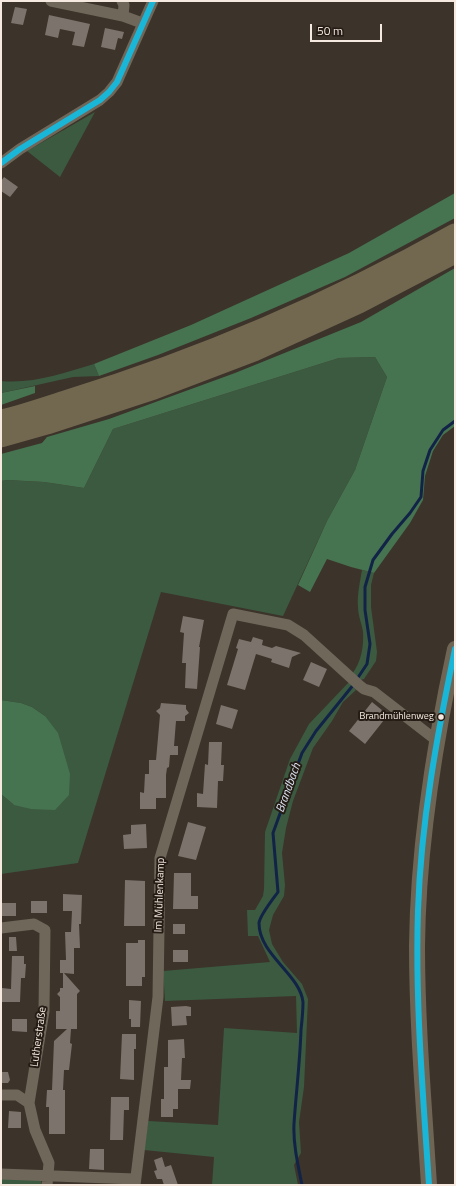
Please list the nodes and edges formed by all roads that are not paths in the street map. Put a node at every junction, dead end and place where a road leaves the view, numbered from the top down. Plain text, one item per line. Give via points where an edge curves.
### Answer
1 (51, 1) edge
2 (122, 1) edge
3 (153, 1) edge
4 (122, 16) junction
5 (142, 23) junction
6 (1, 163) edge
7 (455, 234) edge
8 (455, 253) edge
9 (1, 420) edge
10 (1, 437) edge
11 (455, 649) edge
12 (436, 740) junction
13 (1, 928) edge
14 (1, 1095) edge
15 (29, 1103) junction
16 (1, 1174) edge
17 (48, 1180) edge
18 (135, 1182) edge
19 (428, 1185) edge

1 - 4 street
2 - 4 street
3 - 5 street
4 - 5 street
5 - 6 street via 117,82 109,92
7 - 9 highway via 351,289 249,335 149,374
8 - 10 highway via 359,303 254,351 154,389
11 - 12 street
12 - 18 street, Im Mühlenkamp via 374,692 364,689 304,635 288,625 233,614 160,858 158,997
12 - 19 street via 424,830 417,946
13 - 15 street, Lutherstraße via 34,924 45,930 44,1011
14 - 15 street via 17,1095
15 - 17 street, Lutherstraße via 35,1130 49,1163
16 - 17 street
17 - 18 street

